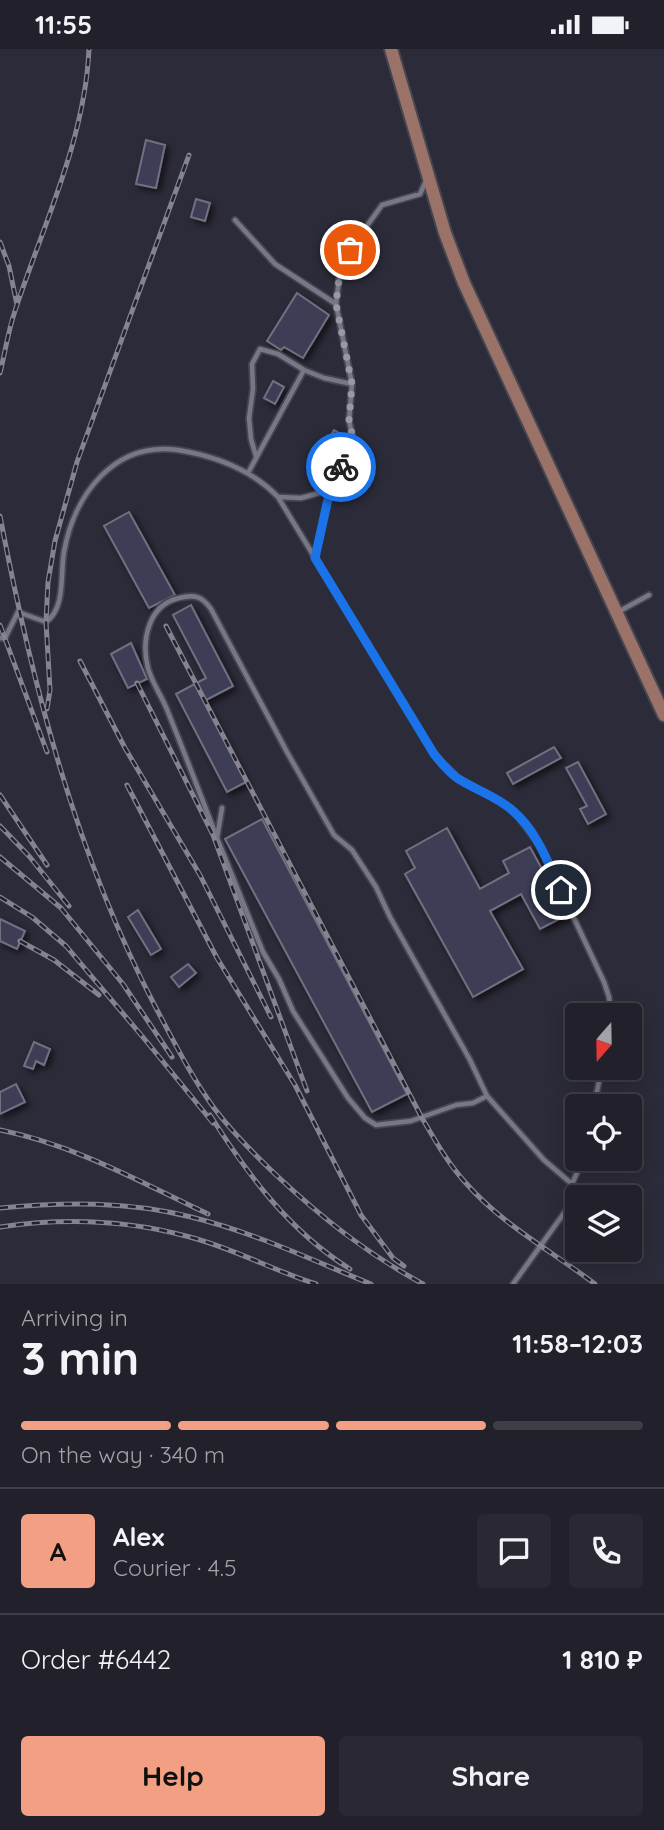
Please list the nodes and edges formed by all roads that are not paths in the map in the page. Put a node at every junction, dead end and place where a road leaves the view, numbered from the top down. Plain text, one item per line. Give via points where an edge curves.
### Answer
1 (391, 49) edge
2 (428, 176) junction
3 (235, 220) dead end
4 (336, 304) junction
5 (304, 370) junction
6 (352, 384) junction
7 (256, 456) junction
8 (248, 473) junction
9 (330, 490) junction
10 (278, 497) junction
11 (315, 558) junction
12 (649, 595) dead end
13 (617, 612) junction
14 (0, 638) edge
15 (664, 715) edge
16 (222, 807) dead end
17 (217, 838) junction
18 (608, 1003) edge
19 (486, 1096) junction
20 (578, 1171) edge
21 (572, 1184) junction
22 (513, 1284) edge

1 - 2 main road
2 - 4 lane via 420,194 382,205 341,262
2 - 13 main road via 464,283
3 - 4 lane via 275,264
4 - 6 lane
5 - 6 lane
5 - 7 lane
5 - 7 lane via 260,349 252,364 249,418
6 - 9 lane via 349,420 353,439
7 - 8 lane
8 - 10 lane
8 - 14 lane via 224,462 160,447 111,466 94,482 71,521 53,617 46,622 18,612 5,638
9 - 10 lane via 301,498
9 - 11 lane
10 - 11 lane
11 - 18 lane via 434,754 458,778 514,811 539,844 604,982
12 - 13 lane
13 - 15 main road
16 - 17 lane
17 - 19 lane via 262,953 293,1011 365,1118 376,1125 411,1121
17 - 19 lane via 148,669 148,626 155,612 173,599 191,595 203,598 211,609 334,835 352,850 376,887
19 - 21 lane
20 - 21 lane
21 - 22 lane via 567,1209

